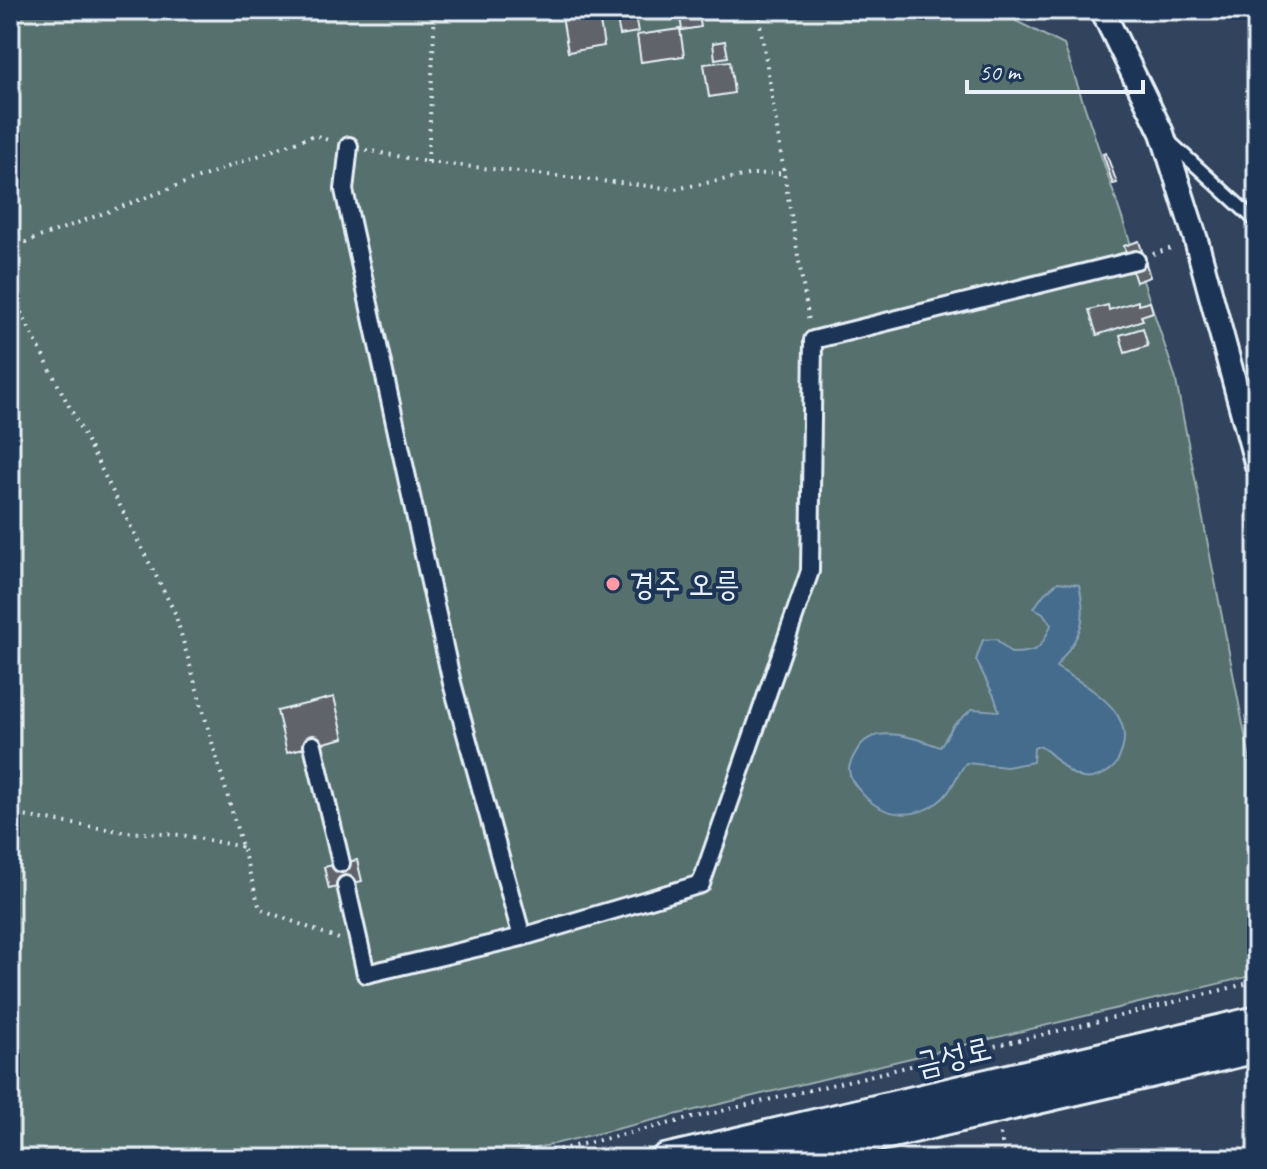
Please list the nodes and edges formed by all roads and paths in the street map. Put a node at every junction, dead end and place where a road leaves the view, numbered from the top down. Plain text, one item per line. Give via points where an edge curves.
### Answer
1 (435, 10) edge
2 (758, 10) edge
3 (1102, 10) edge
4 (1162, 133) junction
5 (349, 146) junction
6 (428, 162) junction
7 (784, 173) junction
8 (1257, 222) edge
9 (1196, 240) junction
10 (10, 248) edge
11 (1136, 260) joint
12 (10, 291) edge
13 (813, 340) junction
14 (1257, 466) edge
15 (313, 745) dead end
16 (10, 814) edge
17 (243, 847) junction
18 (341, 863) dead end
19 (346, 885) dead end
20 (522, 937) junction
21 (360, 947) junction
22 (1257, 981) edge
23 (1257, 1021) edge
24 (1257, 1048) edge
25 (520, 1159) edge
26 (665, 1159) edge
27 (780, 1159) edge

1 - 6 path
2 - 7 path
3 - 4 street
4 - 8 lane
4 - 9 street
5 - 6 path
5 - 10 path via 314,135
5 - 20 street via 344,190 452,683
6 - 7 path via 675,189
7 - 13 path
9 - 11 path
9 - 14 street
11 - 13 street
12 - 17 path via 175,613
13 - 20 street via 810,571 701,884
15 - 18 street
16 - 17 path
17 - 21 path via 260,909
19 - 21 street
20 - 21 street via 366,974
22 - 25 path
23 - 26 street, 금성로
24 - 27 street, 금성로

